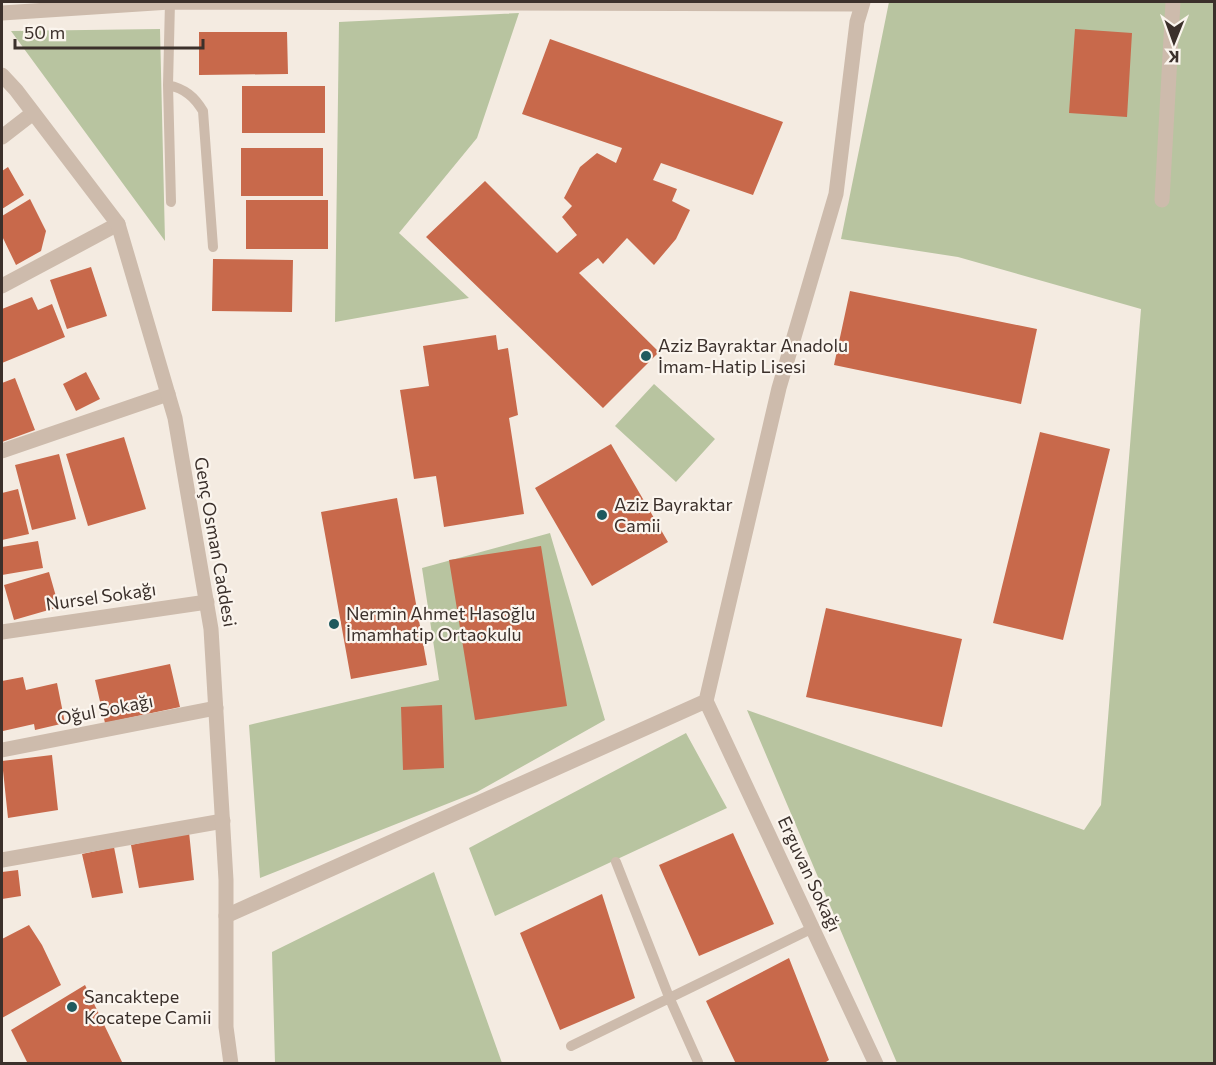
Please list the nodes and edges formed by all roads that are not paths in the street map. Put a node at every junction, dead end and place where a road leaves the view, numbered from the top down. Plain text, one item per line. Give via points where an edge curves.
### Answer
1 (170, 2) edge
2 (1173, 2) edge
3 (863, 3) edge
4 (2, 13) edge
5 (2, 75) edge
6 (168, 85) junction
7 (33, 113) junction
8 (2, 137) edge
9 (1162, 200) dead end
10 (171, 202) dead end
11 (118, 224) junction
12 (213, 247) dead end
13 (2, 286) edge
14 (168, 394) junction
15 (2, 451) edge
16 (207, 602) junction
17 (2, 632) edge
18 (706, 701) junction
19 (216, 708) junction
20 (2, 750) edge
21 (223, 820) junction
22 (2, 860) edge
23 (616, 862) dead end
24 (226, 916) junction
25 (813, 928) junction
26 (669, 997) junction
27 (571, 1046) dead end
28 (698, 1062) dead end
29 (231, 1064) edge
30 (876, 1064) edge

1 - 3 street
1 - 4 street
1 - 6 lane
2 - 9 street
3 - 18 street via 857,22 836,194 779,388
5 - 7 street, Genç Osman Caddesi
6 - 10 lane
6 - 12 lane via 193,96 203,111
7 - 8 street
7 - 11 street, Genç Osman Caddesi
11 - 13 street
11 - 14 street, Genç Osman Caddesi
14 - 15 street
14 - 16 street, Genç Osman Caddesi
16 - 17 street, Nursel Sokağı
16 - 19 street, Genç Osman Caddesi
18 - 24 street
18 - 25 street, Erguvan Sokağı
19 - 20 street, Oğul Sokağı
19 - 21 street, Genç Osman Caddesi
21 - 22 street
21 - 24 street, Genç Osman Caddesi
23 - 26 lane
24 - 29 street, Genç Osman Caddesi via 226,1028
25 - 26 lane
25 - 30 street, Erguvan Sokağı
26 - 27 lane
26 - 28 lane

